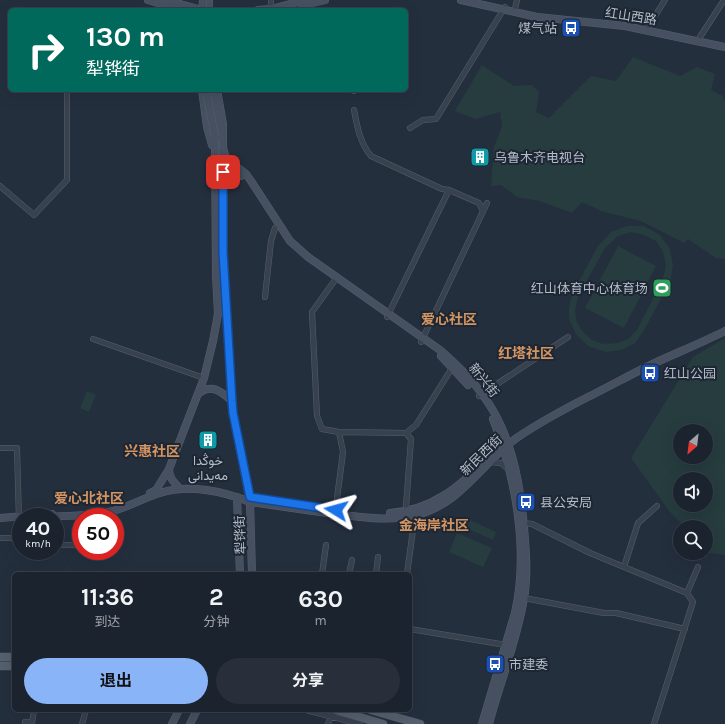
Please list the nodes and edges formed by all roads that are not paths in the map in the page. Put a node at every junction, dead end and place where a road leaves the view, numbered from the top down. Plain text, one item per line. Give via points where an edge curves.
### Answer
1 (148, 0) edge
2 (165, 0) edge
3 (198, 0) edge
4 (306, 0) edge
5 (325, 0) edge
6 (461, 0) edge
7 (472, 0) edge
8 (517, 0) edge
9 (665, 0) edge
10 (724, 0) edge
11 (192, 7) edge
12 (174, 8) edge
13 (275, 8) edge
14 (291, 8) edge
15 (505, 8) junction
16 (515, 9) junction
17 (648, 27) junction
18 (700, 37) junction
19 (725, 43) edge
20 (725, 47) edge
21 (67, 92) edge
22 (202, 92) edge
23 (206, 92) edge
24 (212, 92) edge
25 (217, 92) edge
26 (354, 110) dead end
27 (410, 128) dead end
28 (217, 137) junction
29 (223, 148) junction
30 (215, 156) junction
31 (215, 172) junction
32 (223, 172) junction
33 (0, 186) edge
34 (449, 190) junction
35 (487, 204) dead end
36 (483, 211) junction
37 (276, 228) junction
38 (335, 280) junction
39 (265, 297) dead end
40 (388, 316) junction
41 (725, 326) edge
42 (725, 331) edge
43 (568, 337) dead end
44 (93, 339) dead end
45 (422, 340) junction
46 (452, 368) junction
47 (204, 378) junction
48 (197, 395) junction
49 (481, 395) junction
50 (232, 401) junction
51 (338, 432) junction
52 (406, 433) junction
53 (506, 444) junction
54 (0, 448) edge
55 (490, 462) junction
56 (169, 469) junction
57 (509, 470) junction
58 (180, 489) junction
59 (237, 497) junction
60 (250, 500) junction
61 (657, 506) dead end
62 (20, 508) edge
63 (335, 512) junction
64 (413, 513) junction
65 (64, 514) edge
66 (64, 516) edge
67 (0, 518) edge
68 (12, 519) edge
69 (12, 520) edge
70 (0, 522) edge
71 (523, 523) junction
72 (0, 538) edge
73 (12, 538) edge
74 (326, 545) dead end
75 (378, 557) dead end
76 (352, 560) dead end
77 (624, 567) junction
78 (698, 567) dead end
79 (240, 572) edge
80 (252, 572) edge
81 (322, 572) edge
82 (349, 572) edge
83 (376, 572) edge
84 (406, 572) edge
85 (687, 593) junction
86 (524, 598) junction
87 (412, 629) edge
88 (684, 629) junction
89 (506, 645) junction
90 (0, 657) edge
91 (12, 657) edge
92 (0, 666) edge
93 (12, 666) edge
94 (34, 712) edge
95 (85, 712) edge
96 (178, 712) edge
97 (196, 712) edge
98 (333, 712) edge
99 (378, 712) edge
100 (25, 724) edge
101 (82, 724) edge
102 (172, 724) edge
103 (190, 724) edge
104 (328, 724) edge
105 (360, 724) edge
106 (383, 724) edge
107 (420, 724) edge
108 (482, 724) edge
109 (489, 724) edge
110 (654, 724) edge

1 - 12 main road
2 - 11 main road
3 - 11 main road
4 - 13 main road
5 - 14 main road
6 - 15 main road, 红山西路
7 - 15 main road, 红山西路
8 - 16 street
9 - 17 street
10 - 18 street
15 - 16 main road, 红山西路
15 - 20 main road, 红山西路 via 537,17 625,26
15 - 27 street via 436,119 424,120
16 - 17 main road, 红山西路
17 - 18 main road, 红山西路
18 - 19 main road, 红山西路
21 - 33 street via 67,180 34,215
22 - 30 main road via 207,127
23 - 28 main road, bridge
24 - 28 main road
25 - 29 main road via 223,124
26 - 34 street via 357,128 365,149 371,156
28 - 29 main road, 犁铧街
28 - 30 main road
29 - 32 main road, 犁铧街
29 - 40 main road, 新兴街 via 226,158 246,174 290,241
30 - 31 main road
31 - 32 main road, 新兴街
31 - 47 main road via 218,314
32 - 37 main road, 新兴街 via 229,170 242,176
32 - 50 main road, 犁铧街 via 223,252
34 - 36 street via 479,203
34 - 40 street
35 - 36 street
36 - 45 street
37 - 38 main road, 新兴街 via 287,244
37 - 39 street via 271,241
38 - 40 main road, 新兴街
38 - 51 street via 312,312 317,416 322,428
40 - 45 main road, 新兴街
41 - 53 main road, 新民西街 via 569,403 528,426
42 - 53 main road, 新民西街 via 565,409
43 - 49 street
44 - 47 street
45 - 46 main road, 新兴街
45 - 49 main road, 新兴街 via 440,350
46 - 49 main road, 新兴街
46 - 52 street via 416,425
47 - 48 main road
48 - 50 main road via 208,388 214,389
48 - 56 main road
49 - 53 main road, 新兴街
50 - 60 main road, 犁铧街
51 - 52 street
51 - 63 street via 343,452
52 - 64 street via 411,439 406,507
53 - 55 main road, 新民西街
53 - 57 main road, 新兴街
53 - 64 main road, 新民西街 via 458,487
53 - 71 main road, 新兴街 via 514,459
54 - 62 street via 17,448
55 - 57 street via 501,463
55 - 64 main road, 新民西街 via 471,483 451,498 428,511
56 - 58 main road via 172,481
56 - 65 main road via 156,490 121,504 94,511
57 - 89 main road, 新兴街 via 518,522 521,577 519,598
58 - 59 main road, 新民西街
58 - 66 main road, 新民西街 via 160,493 108,513
59 - 60 main road, 新民西街
59 - 79 main road, 犁铧街
60 - 63 main road, 新民西街
60 - 80 main road, 犁铧街
61 - 77 street via 638,523
63 - 64 main road, 新民西街 via 380,518
64 - 84 street
67 - 68 main road
69 - 70 main road
71 - 77 street via 532,524
71 - 86 main road, 新兴街 via 527,580
72 - 73 street
74 - 81 street
75 - 83 street
76 - 82 street
77 - 85 street
78 - 85 street
85 - 88 street via 693,602
86 - 88 street via 616,613
86 - 109 main road, 新兴街 via 520,620
87 - 89 street
88 - 110 street
89 - 108 main road, 新兴街
90 - 91 main road
92 - 93 main road
94 - 100 street via 32,723
95 - 101 street
96 - 102 main road
97 - 103 main road
98 - 104 street
98 - 105 street
98 - 106 main road
99 - 107 main road

